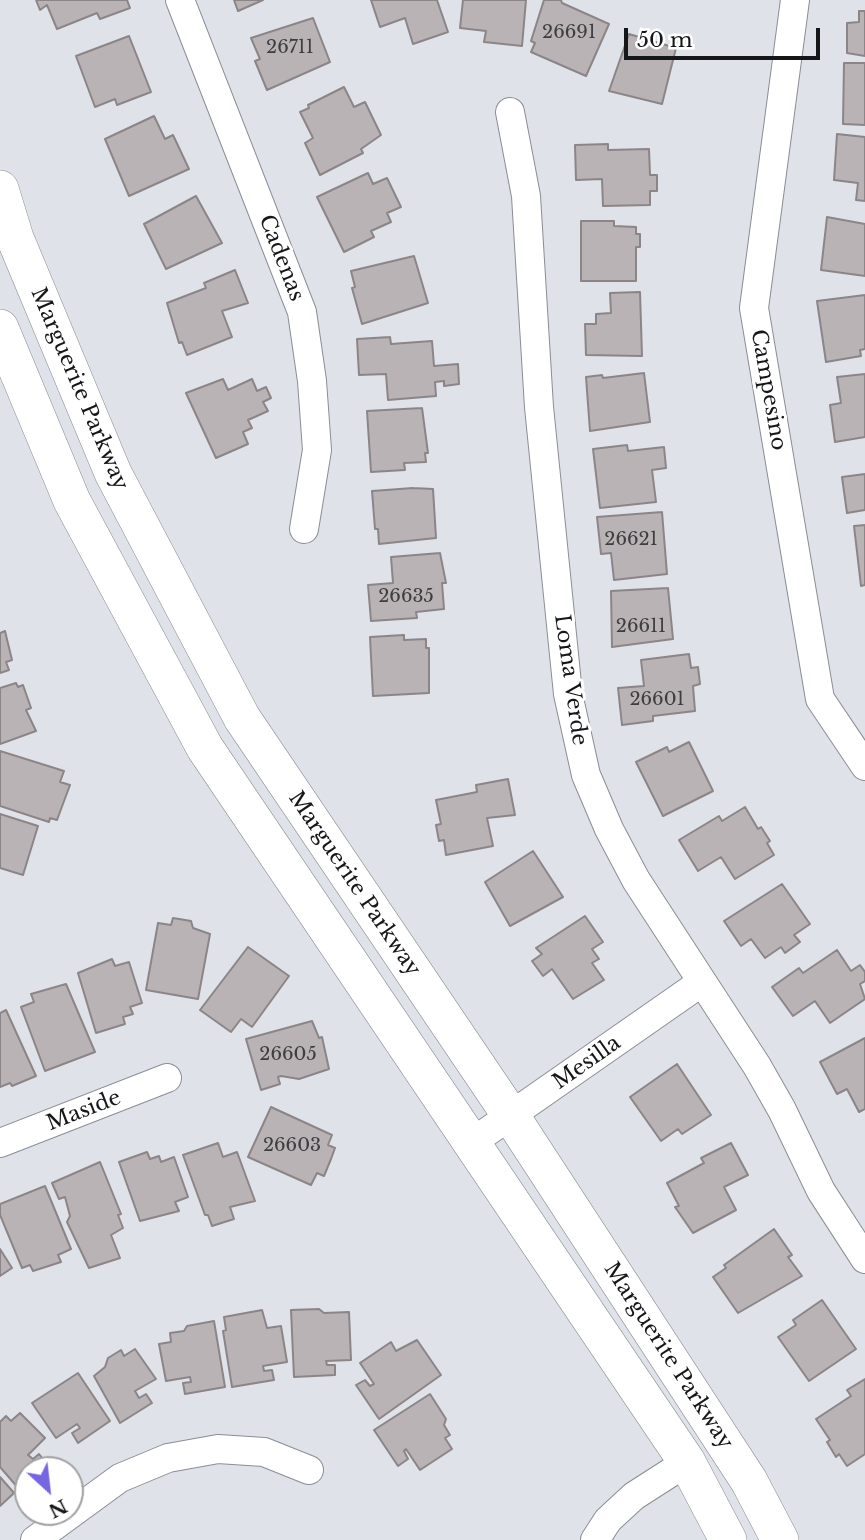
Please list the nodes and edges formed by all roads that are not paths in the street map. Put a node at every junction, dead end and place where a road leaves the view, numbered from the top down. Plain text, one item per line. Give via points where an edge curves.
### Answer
1 (180, 0) edge
2 (795, 0) edge
3 (510, 112) dead end
4 (0, 189) edge
5 (0, 328) edge
6 (304, 530) dead end
7 (865, 766) edge
8 (702, 982) junction
9 (167, 1079) dead end
10 (511, 1115) junction
11 (0, 1143) edge
12 (471, 1143) junction
13 (865, 1259) edge
14 (687, 1462) junction
15 (309, 1470) dead end
16 (35, 1540) edge
17 (595, 1540) edge
18 (728, 1540) edge
19 (780, 1540) edge

1 - 6 street, Cadenas via 302,312 317,450
2 - 7 street, Campesino via 754,308 820,699
3 - 8 street, Loma Verde via 526,196 539,407 568,694 577,740 609,829
4 - 10 main road, Marguerite Parkway via 15,239 113,473 242,718
5 - 12 main road, Marguerite Parkway via 72,501 205,748
8 - 10 street, Mesilla
8 - 13 street, Loma Verde via 776,1099 821,1191
9 - 11 street, Maside
10 - 12 street, Mesilla
10 - 19 main road, Marguerite Parkway via 750,1481
12 - 14 main road, Marguerite Parkway
14 - 17 street via 634,1496 608,1520
14 - 18 main road, Marguerite Parkway
15 - 16 street via 253,1451 218,1449 168,1458 120,1478

